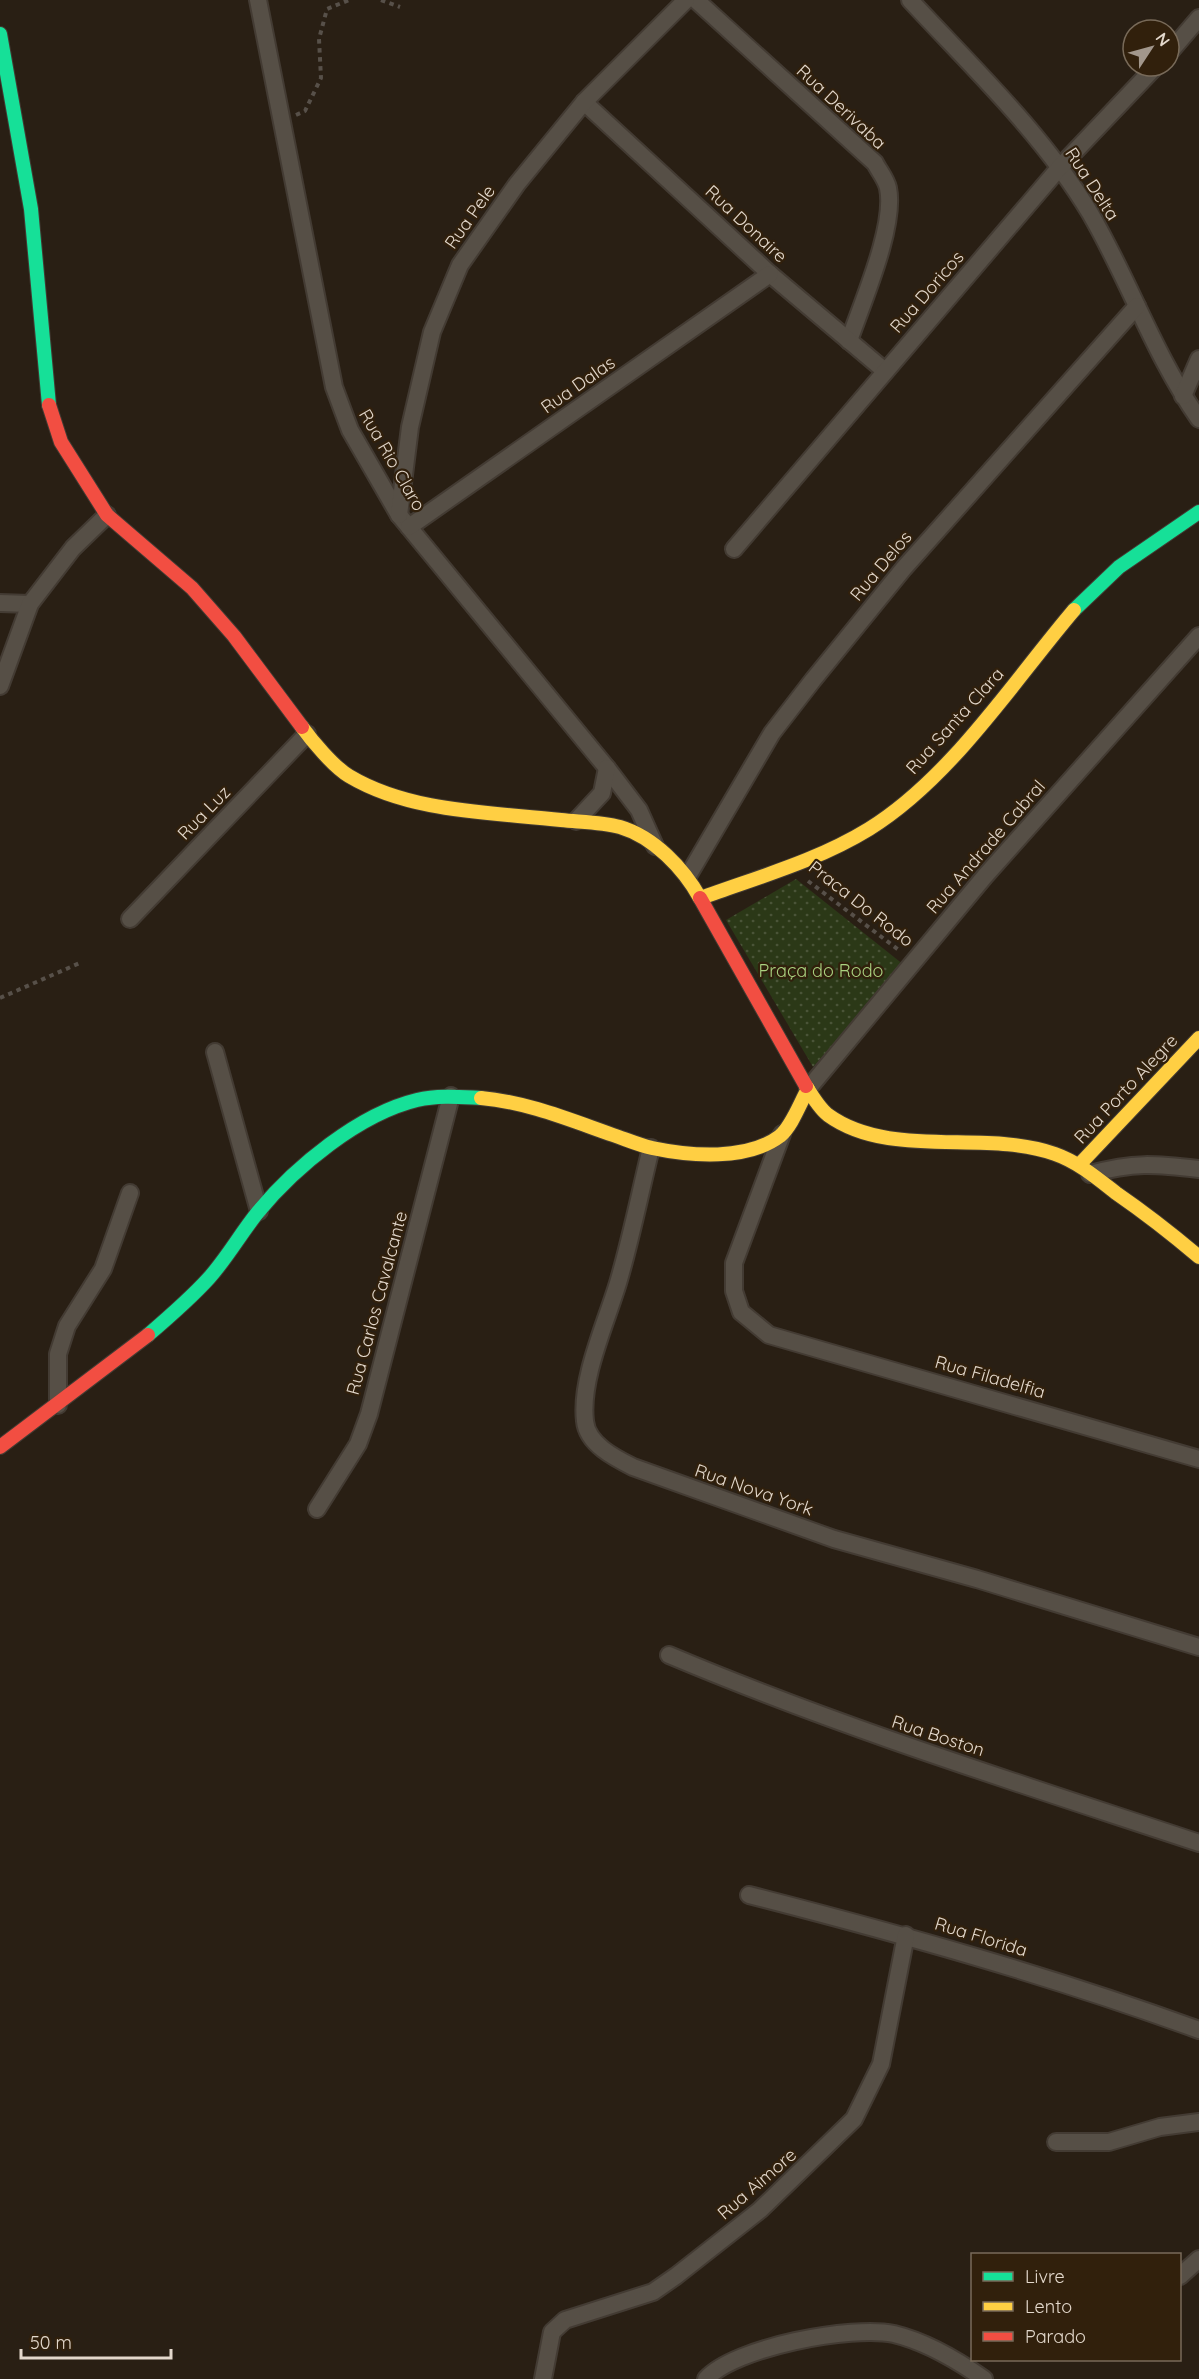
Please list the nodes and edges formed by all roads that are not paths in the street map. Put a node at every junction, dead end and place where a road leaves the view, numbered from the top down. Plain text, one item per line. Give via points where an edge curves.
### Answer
1 (258, 0) edge
2 (686, 0) edge
3 (696, 0) edge
4 (910, 0) edge
5 (1199, 18) edge
6 (0, 34) edge
7 (1181, 39) edge
8 (1145, 78) edge
9 (584, 102) junction
10 (1060, 168) junction
11 (770, 274) junction
12 (1137, 306) junction
13 (849, 341) junction
14 (1199, 358) edge
15 (885, 371) junction
16 (1183, 396) junction
17 (1199, 419) edge
18 (1199, 512) edge
19 (107, 515) junction
20 (404, 521) junction
21 (734, 549) dead end
22 (0, 603) edge
23 (30, 604) junction
24 (1199, 636) edge
25 (0, 686) edge
26 (307, 734) junction
27 (607, 768) junction
28 (576, 821) junction
29 (656, 846) junction
30 (688, 876) junction
31 (701, 898) junction
32 (130, 919) dead end
33 (1199, 1038) edge
34 (215, 1053) dead end
35 (808, 1089) junction
36 (451, 1096) junction
37 (782, 1134) junction
38 (651, 1148) junction
39 (1199, 1169) edge
40 (1085, 1170) junction
41 (130, 1193) dead end
42 (259, 1211) junction
43 (1199, 1257) edge
44 (58, 1405) junction
45 (0, 1447) edge
46 (1199, 1459) edge
47 (317, 1509) dead end
48 (1199, 1647) edge
49 (669, 1655) dead end
50 (1199, 1843) edge
51 (749, 1895) dead end
52 (906, 1935) junction
53 (1199, 2030) edge
54 (1199, 2122) edge
55 (1056, 2142) dead end
56 (1199, 2259) edge
57 (1181, 2274) edge
58 (543, 2379) edge
59 (705, 2379) edge
60 (984, 2379) edge

1 - 20 street, Rua Rio Claro via 334,387 350,430
2 - 9 street, Rua Pele
3 - 13 street, Rua Derivaba via 875,163 887,186 889,205 883,239
4 - 10 street, Rua Delta
5 - 7 street
6 - 19 main road via 31,209 50,413 61,442
8 - 10 street, Rua Doricos
9 - 11 street, Rua Donaire
9 - 20 street, Rua Pele via 517,184 460,265 432,332 410,427
10 - 12 street, Rua Delta via 1114,256
10 - 15 street, Rua Doricos
11 - 13 street, Rua Donaire
11 - 20 street, Rua Dalas
12 - 16 street, Rua Delta
12 - 30 street, Rua Delos via 904,568 813,680 772,733
13 - 15 street, Rua Donaire
14 - 16 street
15 - 21 street, Rua Doricos
16 - 17 street, Rua Delta
18 - 31 main road, Rua Santa Clara via 1137,554 1079,605 978,724 898,807 862,832 791,867
19 - 23 street via 73,548
19 - 26 main road via 192,588 234,636
20 - 27 street, Rua Rio Claro
22 - 23 street
23 - 25 street
24 - 35 street, Rua Andrade Cabral via 985,876
26 - 28 main road via 347,775 391,796 444,807
26 - 32 street, Rua Luz
27 - 28 street via 602,793
27 - 29 street, Rua Rio Claro via 639,810
28 - 29 main road via 620,827
29 - 30 main road
30 - 31 main road
31 - 35 main road
33 - 40 main road, Rua Porto Alegre
34 - 42 street
35 - 37 main road
35 - 40 main road via 828,1114 849,1127 896,1137 1052,1152
36 - 38 main road via 500,1100 543,1111
36 - 42 main road via 418,1100 387,1110 351,1130 299,1170
36 - 47 street, Rua Carlos Cavalcante via 369,1414 358,1444
37 - 38 main road via 745,1152 717,1154
37 - 46 street, Rua Filadelfia via 734,1263 734,1291 741,1312 770,1335
38 - 48 street, Rua Nova York via 619,1280 588,1382 585,1422 593,1439 610,1456 834,1539
39 - 40 street via 1153,1164
40 - 43 main road
41 - 44 street via 103,1269 64,1335 58,1354
42 - 44 main road via 210,1277 174,1313
44 - 45 main road
49 - 50 street, Rua Boston via 861,1731
51 - 52 street, Rua Florida
52 - 53 street, Rua Florida via 1095,1992
52 - 58 street, Rua Aimore via 881,2064 854,2119 760,2210 668,2282 653,2292 572,2317 552,2332
54 - 55 street via 1160,2127 1109,2142
56 - 57 street
59 - 60 street via 762,2348 850,2332 893,2334 913,2341 943,2353

